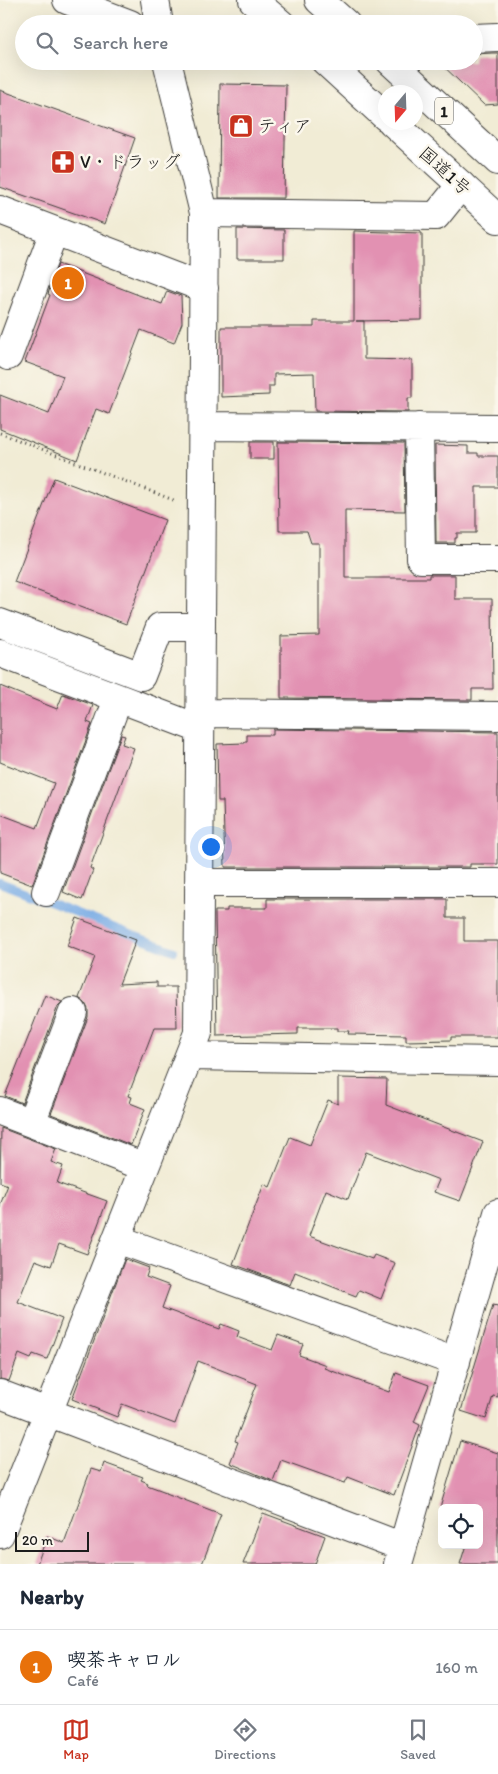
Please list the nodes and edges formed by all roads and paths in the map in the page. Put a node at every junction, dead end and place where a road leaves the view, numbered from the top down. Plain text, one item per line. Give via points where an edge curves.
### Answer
1 (68, 0) edge
2 (155, 0) edge
3 (253, 0) edge
4 (319, 0) edge
5 (107, 15) edge
6 (158, 15) edge
7 (270, 15) edge
8 (336, 15) edge
9 (498, 37) edge
10 (483, 38) edge
11 (169, 70) edge
12 (335, 70) edge
13 (400, 70) edge
14 (378, 109) edge
15 (401, 130) edge
16 (498, 161) edge
17 (461, 185) junction
18 (0, 210) edge
19 (204, 213) junction
20 (498, 219) edge
21 (54, 231) junction
22 (204, 288) junction
23 (8, 356) dead end
24 (202, 426) junction
25 (419, 427) junction
26 (498, 428) edge
27 (0, 433) edge
28 (202, 511) junction
29 (498, 559) edge
30 (0, 622) edge
31 (201, 627) junction
32 (0, 653) edge
33 (118, 699) junction
34 (498, 716) edge
35 (200, 721) junction
36 (498, 883) edge
37 (199, 884) junction
38 (46, 892) dead end
39 (73, 1012) dead end
40 (189, 1056) junction
41 (498, 1061) edge
42 (0, 1111) edge
43 (31, 1123) junction
44 (145, 1167) junction
45 (498, 1213) edge
46 (117, 1239) junction
47 (490, 1274) edge
48 (456, 1362) junction
49 (0, 1394) edge
50 (48, 1413) junction
51 (0, 1534) edge
52 (401, 1555) edge

1 - 5 main road
2 - 6 main road
3 - 7 main road
4 - 8 main road
9 - 10 main road
11 - 19 main road
12 - 14 main road
13 - 16 main road, 1
15 - 17 main road, 国道1号
17 - 19 main road via 436,216
17 - 20 main road, 国道1号
18 - 21 main road
19 - 22 main road
21 - 22 main road
21 - 23 main road
22 - 24 main road
24 - 25 main road
24 - 28 main road
25 - 26 main road
25 - 29 main road via 421,558
27 - 28 path
28 - 31 main road
30 - 31 main road via 142,676 160,627
31 - 35 main road
32 - 33 main road
33 - 35 main road
33 - 38 main road
34 - 35 main road
35 - 37 main road
36 - 37 main road
37 - 40 main road via 198,1033
39 - 43 main road
40 - 41 main road
40 - 44 main road
42 - 43 main road
43 - 44 main road
44 - 46 main road
45 - 47 main road
46 - 48 main road
46 - 50 main road
47 - 48 main road
48 - 52 main road
49 - 50 main road
50 - 51 main road
50 - 52 main road

